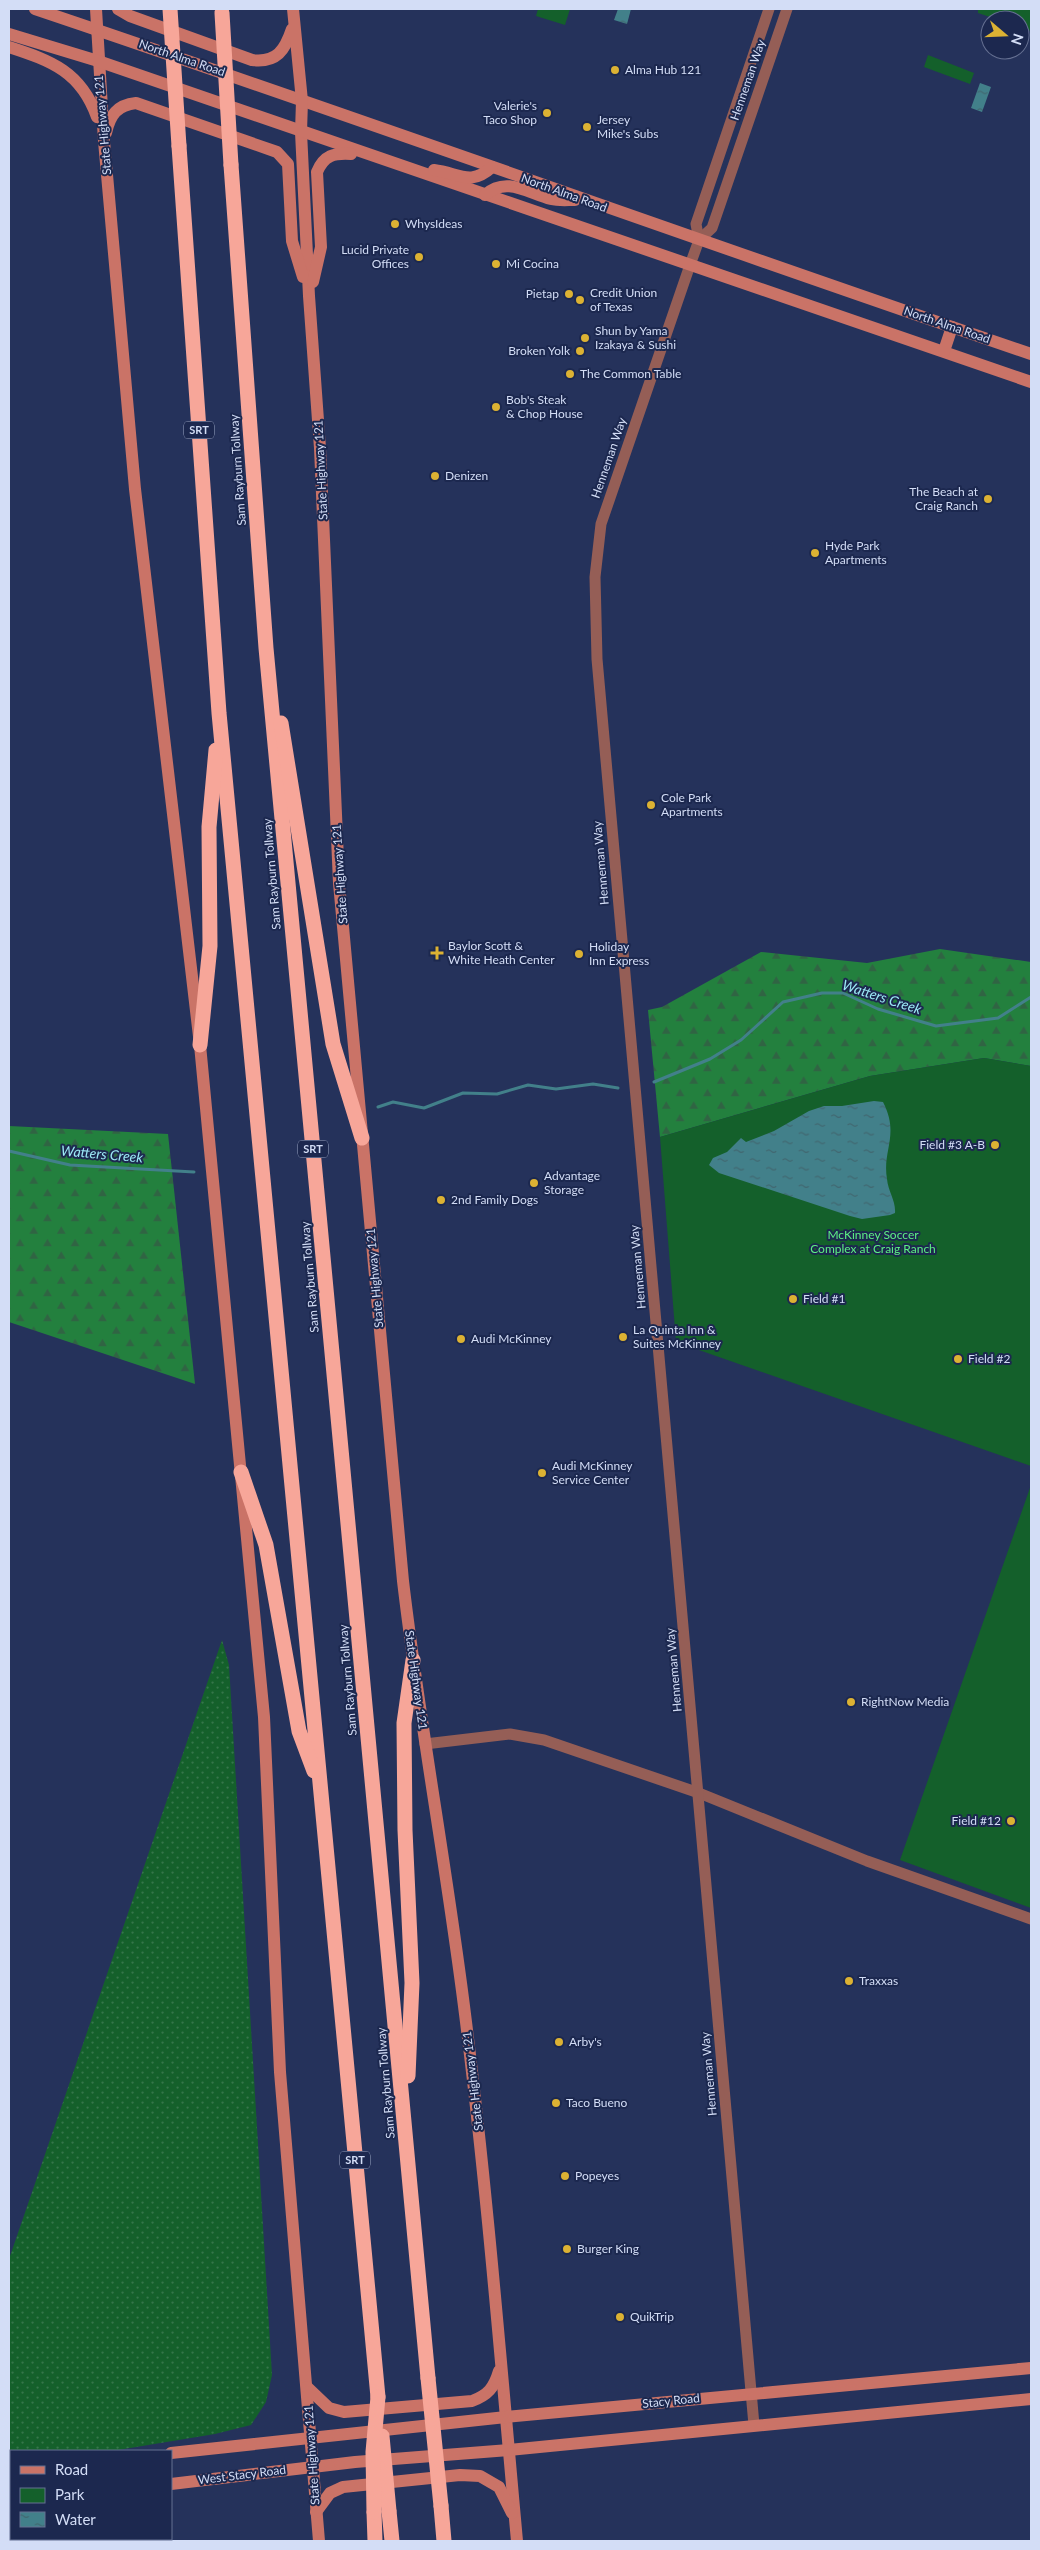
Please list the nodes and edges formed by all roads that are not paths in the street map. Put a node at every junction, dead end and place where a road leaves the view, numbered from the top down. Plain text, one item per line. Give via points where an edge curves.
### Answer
1 (35, 9) edge
2 (96, 9) edge
3 (118, 9) edge
4 (170, 9) edge
5 (294, 9) edge
6 (769, 9) edge
7 (787, 9) edge
8 (221, 11) edge
9 (294, 23) junction
10 (97, 30) junction
11 (9, 34) edge
12 (9, 47) edge
13 (98, 61) junction
14 (302, 101) junction
15 (301, 132) junction
16 (104, 141) junction
17 (371, 156) junction
18 (492, 167) junction
19 (423, 174) junction
20 (485, 195) junction
21 (586, 200) junction
22 (699, 240) junction
23 (690, 265) junction
24 (309, 296) junction
25 (952, 327) junction
26 (944, 351) junction
27 (1031, 354) edge
28 (1031, 382) edge
29 (266, 648) junction
30 (219, 713) junction
31 (200, 1045) junction
32 (362, 1138) junction
33 (241, 1472) junction
34 (413, 1660) junction
35 (425, 1744) junction
36 (321, 1793) junction
37 (699, 1793) junction
38 (1031, 1919) edge
39 (406, 2132) junction
40 (502, 2364) junction
41 (1031, 2368) edge
42 (307, 2387) junction
43 (750, 2394) junction
44 (1031, 2399) edge
45 (506, 2418) junction
46 (754, 2425) junction
47 (310, 2439) junction
48 (509, 2450) junction
49 (172, 2453) edge
50 (312, 2467) junction
51 (172, 2484) edge
52 (316, 2512) junction
53 (381, 2512) junction
54 (515, 2519) junction
55 (319, 2541) edge
56 (375, 2541) edge
57 (392, 2541) edge
58 (444, 2541) edge
59 (517, 2541) edge

1 - 10 main road, North Alma Road
2 - 10 main road, State Highway 121
3 - 9 main road via 252,60 263,61 278,56 287,45
4 - 30 highway, SRT, bridge
5 - 9 main road, State Highway 121
6 - 22 street, Henneman Way via 696,224
7 - 22 street, Henneman Way via 712,228
8 - 29 highway, Sam Rayburn Tollway / SRT, bridge
9 - 14 main road, State Highway 121
10 - 13 main road, State Highway 121
10 - 14 main road, North Alma Road
11 - 13 main road, North Alma Road
12 - 16 main road via 53,64 74,78 91,101
13 - 15 main road, North Alma Road
13 - 16 main road, State Highway 121
14 - 15 main road, State Highway 121
14 - 18 main road, North Alma Road
15 - 17 main road, North Alma Road
15 - 24 main road, State Highway 121
16 - 24 main road via 108,120 124,106 136,103 278,152 288,164 292,242
16 - 31 main road, State Highway 121 via 135,489
17 - 19 main road, North Alma Road
17 - 24 main road via 336,153 321,162 317,172 321,247
18 - 19 main road via 472,178 437,170
18 - 21 main road, North Alma Road
19 - 20 main road, North Alma Road
20 - 21 main road via 498,186 512,186 553,200
20 - 23 main road, North Alma Road
21 - 22 main road, North Alma Road
22 - 23 street, Henneman Way
22 - 25 main road, North Alma Road
23 - 26 main road, North Alma Road
23 - 37 street, Henneman Way via 601,524 595,577 597,659
24 - 32 main road, State Highway 121 via 320,448 339,883
25 - 26 main road
25 - 27 main road, North Alma Road
26 - 28 main road, North Alma Road
29 - 32 highway via 287,751 333,1044
29 - 39 highway, Sam Rayburn Tollway / SRT
30 - 31 highway via 209,827 210,946
30 - 36 highway, SRT
31 - 33 main road, State Highway 121
32 - 34 main road, State Highway 121
33 - 36 highway via 266,1545 299,1730
33 - 42 main road, State Highway 121 via 264,1717 280,2072
34 - 35 main road, State Highway 121
34 - 39 highway via 404,1723 412,1983
35 - 37 street via 510,1734 544,1740
35 - 40 main road, State Highway 121 via 465,2016
36 - 53 highway, SRT, bridge via 378,2391
37 - 38 street via 867,1861
37 - 43 street, Henneman Way
39 - 58 highway, Sam Rayburn Tollway / SRT, bridge
40 - 42 main road via 495,2385 485,2396 472,2401 344,2412 329,2408
40 - 45 main road, State Highway 121
41 - 43 main road, Stacy Road
42 - 47 main road, State Highway 121
43 - 45 main road, Stacy Road
43 - 46 street, Henneman Way
44 - 46 main road
45 - 47 main road, Stacy Road
45 - 48 main road, State Highway 121
46 - 48 main road
47 - 49 main road
47 - 50 main road, State Highway 121
48 - 50 main road
48 - 54 main road, State Highway 121
50 - 51 main road, West Stacy Road
50 - 52 main road, State Highway 121
52 - 54 main road via 330,2493 343,2487 460,2475 480,2476 499,2487
52 - 55 main road, State Highway 121
53 - 56 highway
53 - 57 highway, SRT
54 - 59 main road, State Highway 121

